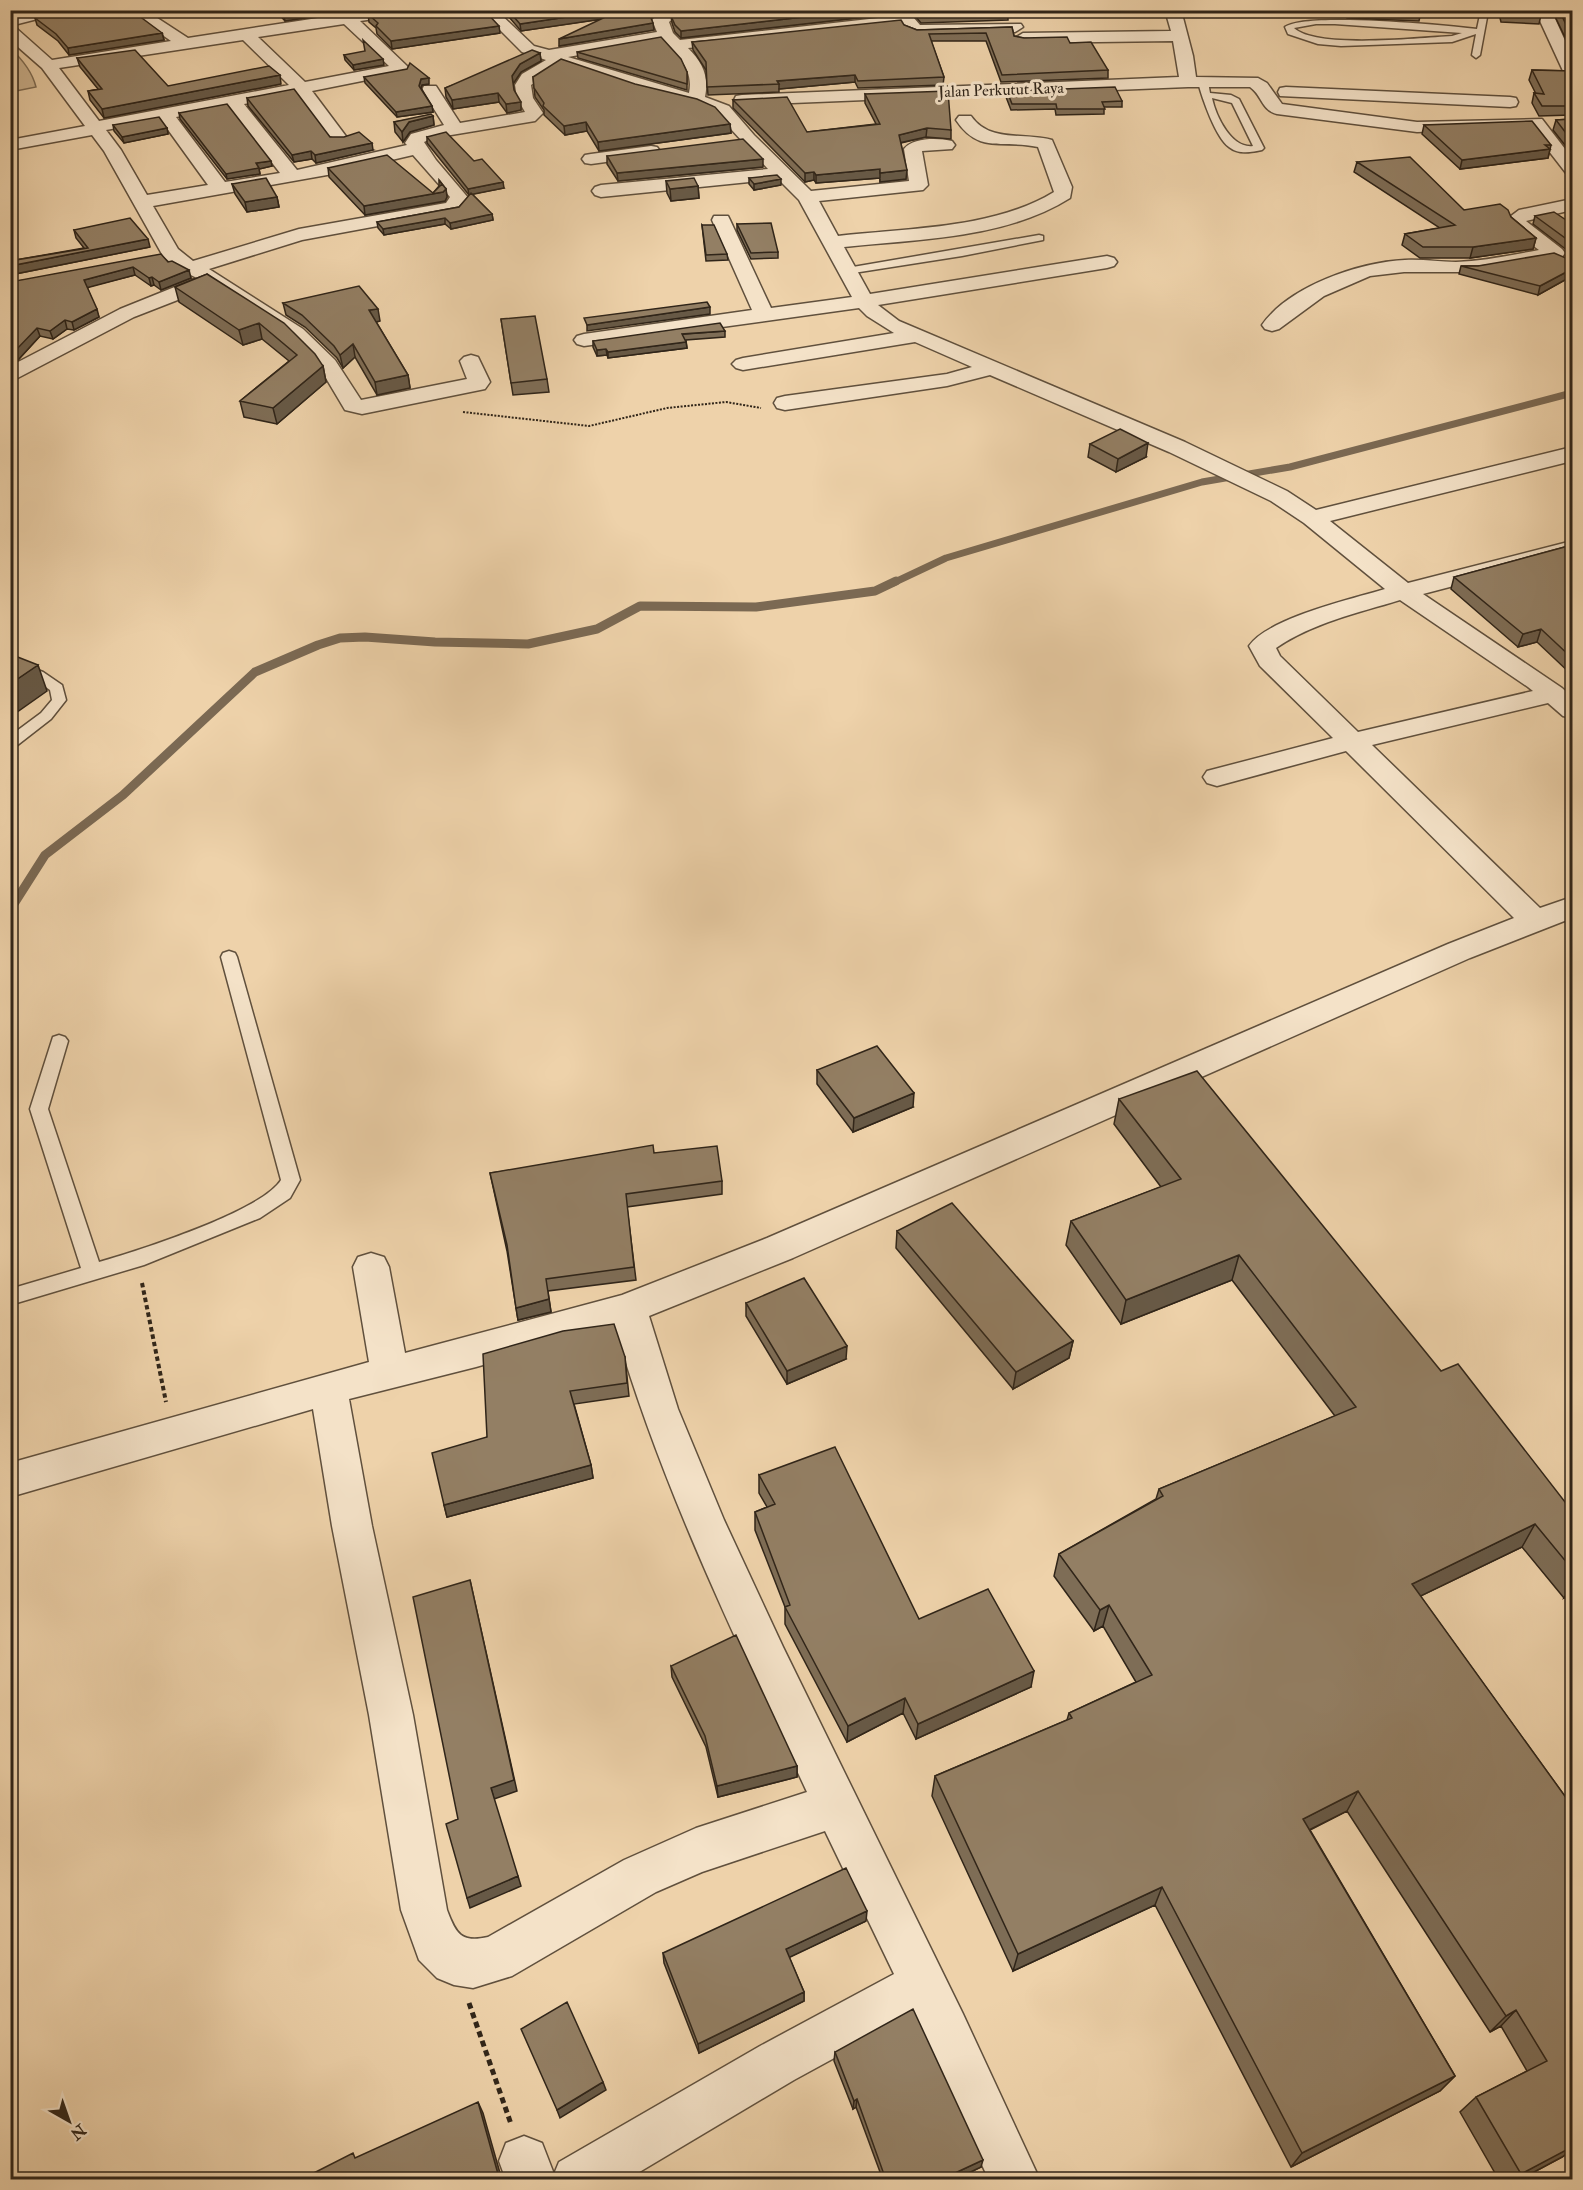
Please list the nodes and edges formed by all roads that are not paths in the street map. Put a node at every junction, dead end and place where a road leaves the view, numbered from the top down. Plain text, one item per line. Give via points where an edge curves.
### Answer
1 (56, 10) edge
2 (134, 10) edge
3 (487, 10) edge
4 (1007, 10) edge
5 (1173, 10) edge
6 (1465, 10) edge
7 (1543, 10) edge
8 (401, 11) edge
9 (1484, 11) edge
10 (903, 15) edge
11 (243, 18) dead end
12 (348, 20) junction
13 (10, 21) edge
14 (669, 28) edge
15 (10, 31) edge
16 (1476, 32) junction
17 (1019, 33) junction
18 (252, 34) junction
19 (1180, 36) junction
20 (186, 44) junction
21 (1476, 55) dead end
22 (1031, 57) edge
23 (553, 58) junction
24 (48, 65) junction
25 (1040, 73) edge
26 (1572, 73) edge
27 (1199, 86) junction
28 (302, 89) junction
29 (1048, 89) junction
30 (430, 90) dead end
31 (1266, 91) junction
32 (700, 101) junction
33 (234, 102) junction
34 (1510, 102) dead end
35 (166, 115) junction
36 (965, 120) dead end
37 (1560, 122) edge
38 (1536, 123) junction
39 (95, 128) junction
40 (455, 129) junction
41 (339, 139) edge
42 (748, 140) junction
43 (726, 142) edge
44 (10, 145) edge
45 (946, 145) dead end
46 (418, 148) junction
47 (670, 149) edge
48 (591, 159) dead end
49 (1572, 169) edge
50 (785, 173) junction
51 (292, 176) junction
52 (220, 188) junction
53 (601, 191) dead end
54 (807, 197) junction
55 (141, 202) junction
56 (1572, 205) edge
57 (721, 220) dead end
58 (1039, 238) dead end
59 (833, 242) junction
60 (170, 252) junction
61 (1556, 253) junction
62 (148, 256) edge
63 (1107, 262) dead end
64 (1572, 264) edge
65 (192, 268) junction
66 (847, 271) junction
67 (213, 279) junction
68 (864, 301) junction
69 (765, 314) junction
70 (1272, 325) dead end
71 (915, 336) junction
72 (584, 340) dead end
73 (471, 362) dead end
74 (743, 364) dead end
75 (989, 367) junction
76 (10, 376) edge
77 (785, 403) road end
78 (1572, 454) edge
79 (1312, 518) junction
80 (1572, 548) edge
81 (1404, 592) junction
82 (10, 664) edge
83 (1566, 702) edge
84 (1353, 741) junction
85 (10, 744) edge
86 (1217, 777) dead end
87 (1572, 907) edge
88 (1535, 921) junction
89 (230, 957) dead end
90 (59, 1041) dead end
91 (371, 1267) dead end
92 (93, 1273) junction
93 (10, 1297) edge
94 (628, 1308) junction
95 (390, 1372) junction
96 (328, 1388) junction
97 (10, 1480) edge
98 (837, 1805) junction
99 (922, 1984) junction
100 (577, 2180) edge
101 (1015, 2180) edge

1 - 13 street
2 - 20 street
3 - 23 street via 528,49
4 - 17 street
5 - 19 street
6 - 9 street
7 - 26 street
8 - 12 street
9 - 16 lane
10 - 14 street
10 - 17 street via 911,27 920,30
11 - 18 street
12 - 18 street
12 - 28 street via 401,69
14 - 23 street
14 - 32 street via 695,65
15 - 24 street
16 - 16 lane via 1452,39 1341,43 1304,37 1291,32 1289,27 1318,21
16 - 21 lane
17 - 19 street
17 - 22 street
18 - 20 street
18 - 28 street
19 - 27 street
20 - 24 street
23 - 32 street
23 - 40 street via 523,85 534,113 530,117
24 - 39 street
25 - 29 street
27 - 27 lane via 1236,101 1259,148 1244,150 1232,146
27 - 29 street, Jalan Perkutut Raya
27 - 31 street, Jalan Perkutut Raya via 1252,82
28 - 33 street
28 - 41 street
29 - 32 street, Jalan Perkutut Raya
30 - 40 street
31 - 34 street
31 - 38 street via 1271,106 1285,111 1393,125 1435,128
32 - 42 street via 723,111
33 - 35 street
33 - 51 street
35 - 39 street
35 - 52 street
36 - 59 street via 979,136 1046,144 1063,194 998,222
37 - 38 street
38 - 49 street
39 - 44 street
39 - 55 street
40 - 46 street via 422,135 414,143
42 - 43 street
42 - 50 street
45 - 54 street via 913,149 919,185
46 - 51 street
46 - 65 street via 457,192 461,200 458,204 299,235
47 - 48 street
50 - 53 street
50 - 54 street
51 - 52 street
52 - 55 street
54 - 59 street
55 - 60 street
56 - 61 street via 1516,219 1519,226
57 - 69 street
58 - 66 lane
59 - 66 street
60 - 62 street
60 - 65 street
61 - 64 street
61 - 70 street via 1468,267 1404,266 1359,272 1322,287
63 - 68 street
65 - 67 street
66 - 68 street
67 - 73 street via 296,333 328,364 353,405 477,384
67 - 76 street via 127,313
68 - 69 street
68 - 71 street via 892,325
69 - 72 street
71 - 74 street
71 - 75 street
75 - 77 street via 947,380
75 - 79 street via 1232,472
78 - 79 street
79 - 81 street
80 - 81 street
81 - 83 street
81 - 84 street via 1287,630 1262,646 1269,660
82 - 85 lane via 57,688 59,700 46,716
83 - 84 street
84 - 86 street
84 - 88 street
87 - 88 street
88 - 94 street via 780,1248
89 - 92 lane via 291,1180 283,1193 253,1214
90 - 92 lane via 39,1109
91 - 95 street
92 - 93 lane
94 - 95 street
94 - 98 street via 683,1471 794,1719
95 - 96 street
96 - 97 street
96 - 98 street via 424,1911 436,1943 454,1961 473,1964 495,1959 640,1876 696,1851
98 - 99 street
99 - 100 street
99 - 101 street

